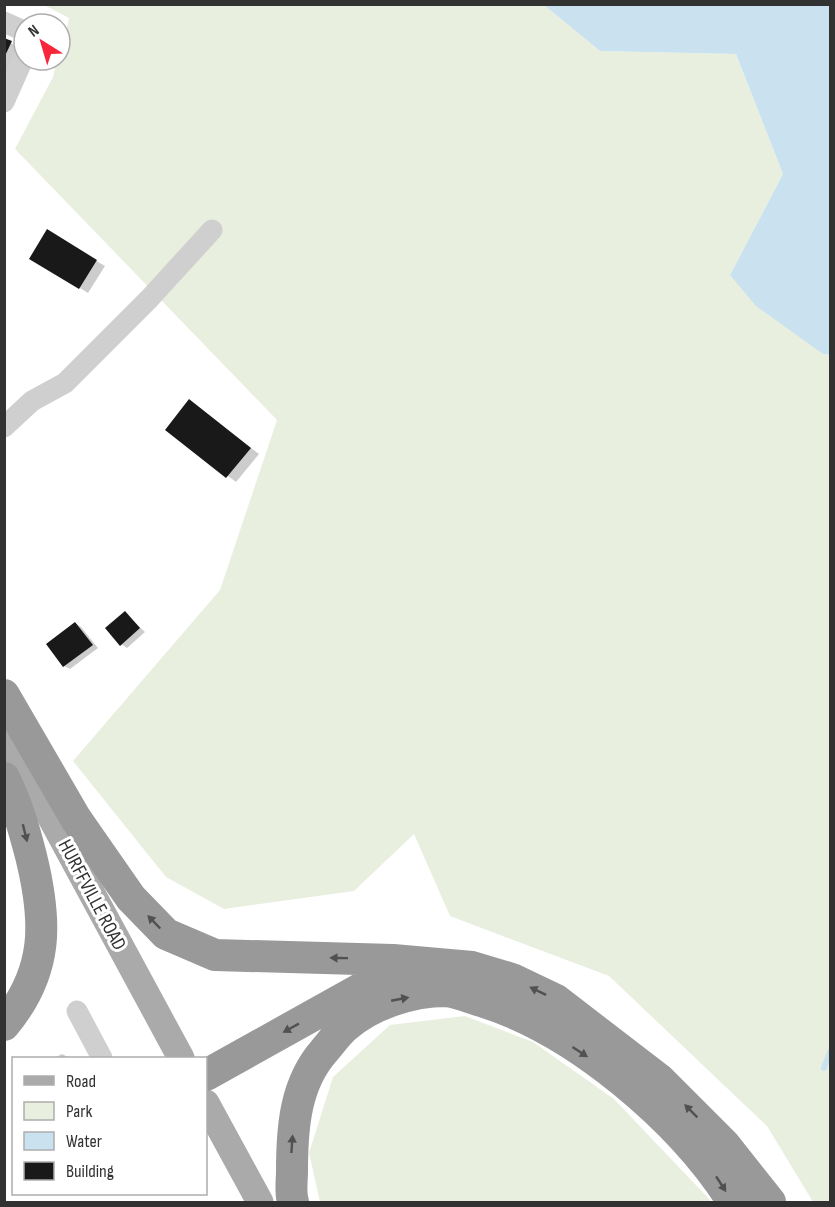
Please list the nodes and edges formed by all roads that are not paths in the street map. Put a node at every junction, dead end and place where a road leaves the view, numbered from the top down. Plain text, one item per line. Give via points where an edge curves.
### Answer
1 (17, 72) edge
2 (4, 102) edge
3 (212, 230) dead end
4 (4, 427) edge
5 (4, 695) edge
6 (4, 731) edge
7 (4, 778) edge
8 (418, 964) junction
9 (77, 1011) dead end
10 (4, 1025) edge
11 (101, 1057) edge
12 (180, 1057) edge
13 (207, 1074) edge
14 (207, 1104) edge
15 (261, 1203) edge
16 (292, 1203) edge
17 (733, 1203) edge
18 (770, 1203) edge

1 - 2 street
3 - 4 street via 65,383 32,401
8 -> 5 highway via 215,955 166,934 131,898 76,819
6 - 12 main road, HURFFVILLE ROAD
7 -> 10 highway via 21,816 44,929 30,985
8 -> 13 highway via 362,988
18 -> 8 highway via 724,1144 660,1080 556,1000 512,979 472,967
9 - 11 street
14 - 15 main road
16 -> 17 highway via 297,1099 312,1064 345,1026 392,1000 447,991 507,1009 621,1079 716,1175

